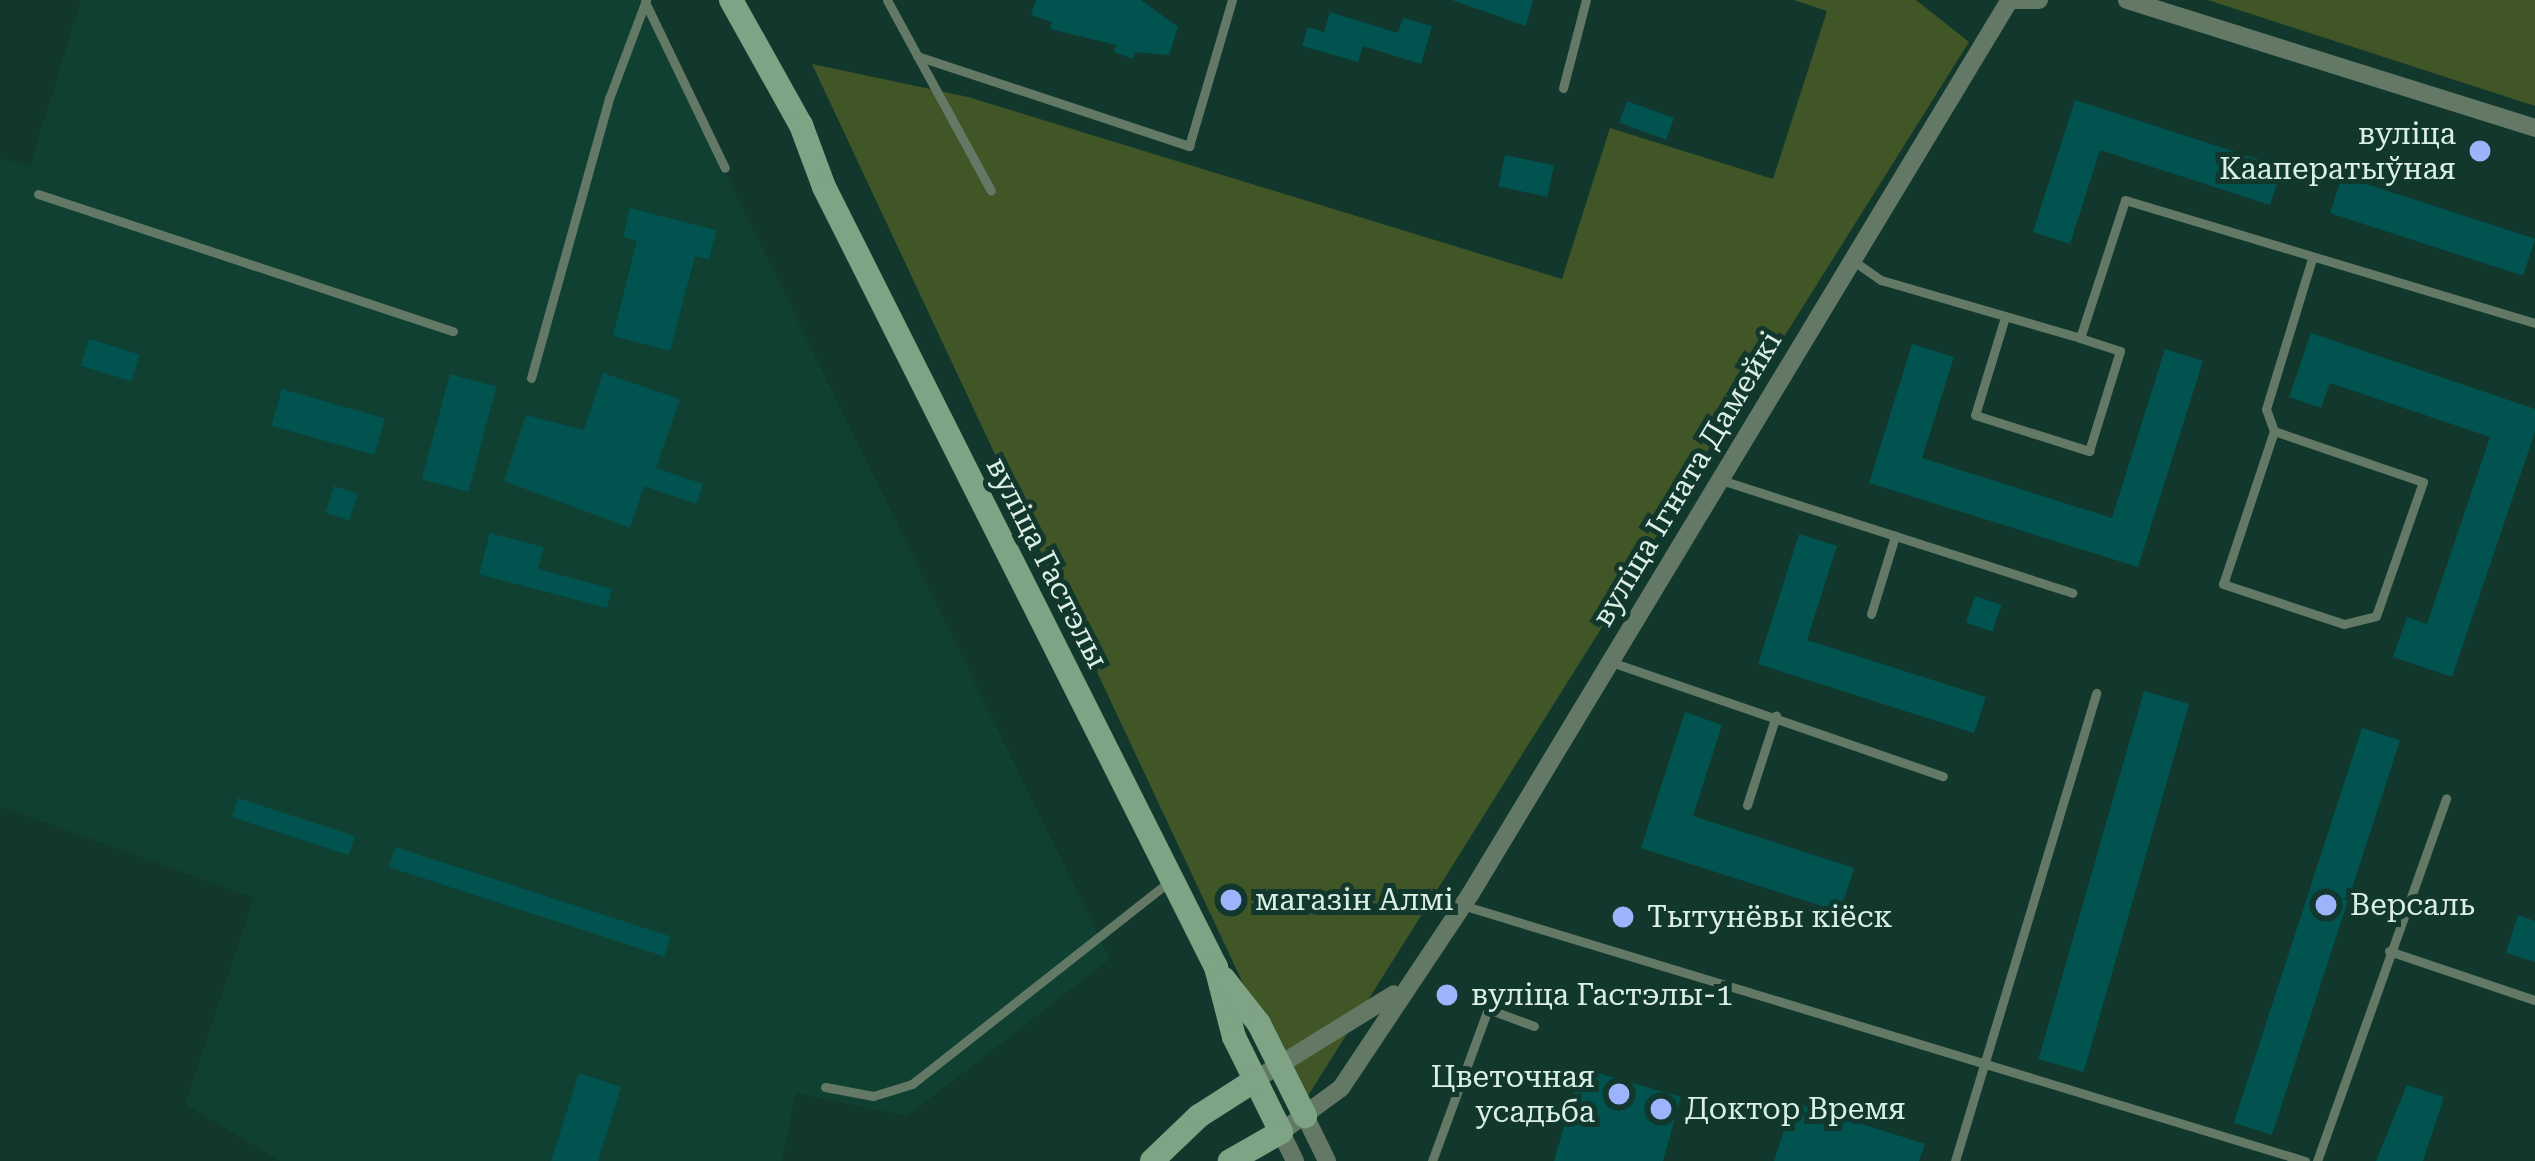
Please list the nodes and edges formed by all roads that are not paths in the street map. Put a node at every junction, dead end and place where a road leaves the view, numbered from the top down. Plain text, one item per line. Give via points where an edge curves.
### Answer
1 (731, 0) edge
2 (887, 0) edge
3 (1232, 0) edge
4 (1586, 0) edge
5 (2009, 0) edge
6 (2039, 0) edge
7 (2128, 0) edge
8 (646, 1) edge
9 (917, 56) junction
10 (1563, 88) dead end
11 (2535, 128) edge
12 (725, 168) dead end
13 (991, 191) dead end
14 (38, 194) dead end
15 (2312, 259) junction
16 (1855, 262) junction
17 (2005, 317) junction
18 (2535, 322) edge
19 (453, 331) dead end
20 (2080, 338) junction
21 (531, 378) dead end
22 (2275, 431) junction
23 (1721, 480) junction
24 (1895, 536) junction
25 (2072, 593) dead end
26 (1871, 614) dead end
27 (1610, 662) junction
28 (2096, 693) dead end
29 (1776, 716) junction
30 (1943, 776) dead end
31 (2446, 798) dead end
32 (1747, 805) dead end
33 (1173, 878) junction
34 (1462, 905) junction
35 (2389, 951) junction
36 (1216, 967) junction
37 (1407, 983) junction
38 (2535, 1000) edge
39 (1534, 1026) dead end
40 (1280, 1064) junction
41 (1985, 1067) junction
42 (1256, 1080) junction
43 (825, 1087) dead end
44 (1305, 1116) junction
45 (1281, 1132) junction
46 (1152, 1161) edge
47 (1230, 1161) edge
48 (1295, 1161) edge
49 (1327, 1161) edge
50 (1432, 1161) edge
51 (1955, 1161) edge
52 (2305, 1161) edge
53 (2317, 1161) edge

1 - 33 main road, вуліца Гастэлы via 786,132 824,187
2 - 9 lane
3 - 9 lane via 1189,146
4 - 10 lane
5 - 6 street
5 - 16 street, вуліца Ігната Дамейкі
7 - 11 street
8 - 12 lane
8 - 21 lane via 610,96
9 - 13 lane
14 - 19 lane
15 - 18 lane
15 - 20 lane via 2125,200
15 - 22 lane via 2266,409
16 - 17 lane via 1881,280
16 - 23 street, вуліца Ігната Дамейкі
17 - 20 lane
17 - 20 lane via 1975,415 2089,451 2120,350
22 - 22 lane via 2423,482 2376,616 2344,624 2223,584
23 - 24 lane
23 - 27 street, вуліца Ігната Дамейкі
24 - 25 lane
24 - 26 lane
27 - 29 lane
27 - 34 street, вуліца Ігната Дамейкі
28 - 41 lane
29 - 30 lane
29 - 32 lane
31 - 35 lane
33 - 36 main road, вуліца Гастэлы
33 - 43 lane via 912,1084 873,1096
34 - 37 street, вуліца Ігната Дамейкі
34 - 41 lane
35 - 38 lane
35 - 53 lane
36 - 40 main road, вуліца Гастэлы
36 - 42 main road, вуліца Гастэлы via 1234,1036
37 - 40 street, вуліца Ігната Дамейкі via 1363,1019
37 - 44 street, вуліца Ігната Дамейкі via 1341,1088
39 - 50 lane via 1489,1009
40 - 42 street, вуліца Ігната Дамейкі
40 - 44 main road, вуліца Гастэлы
41 - 51 lane
41 - 52 lane
42 - 45 main road, вуліца Гастэлы
42 - 46 main road via 1199,1116
44 - 45 street, вуліца Ігната Дамейкі
44 - 49 street, вуліца Гастэлы
45 - 47 main road
45 - 48 street, вуліца Гастэлы

